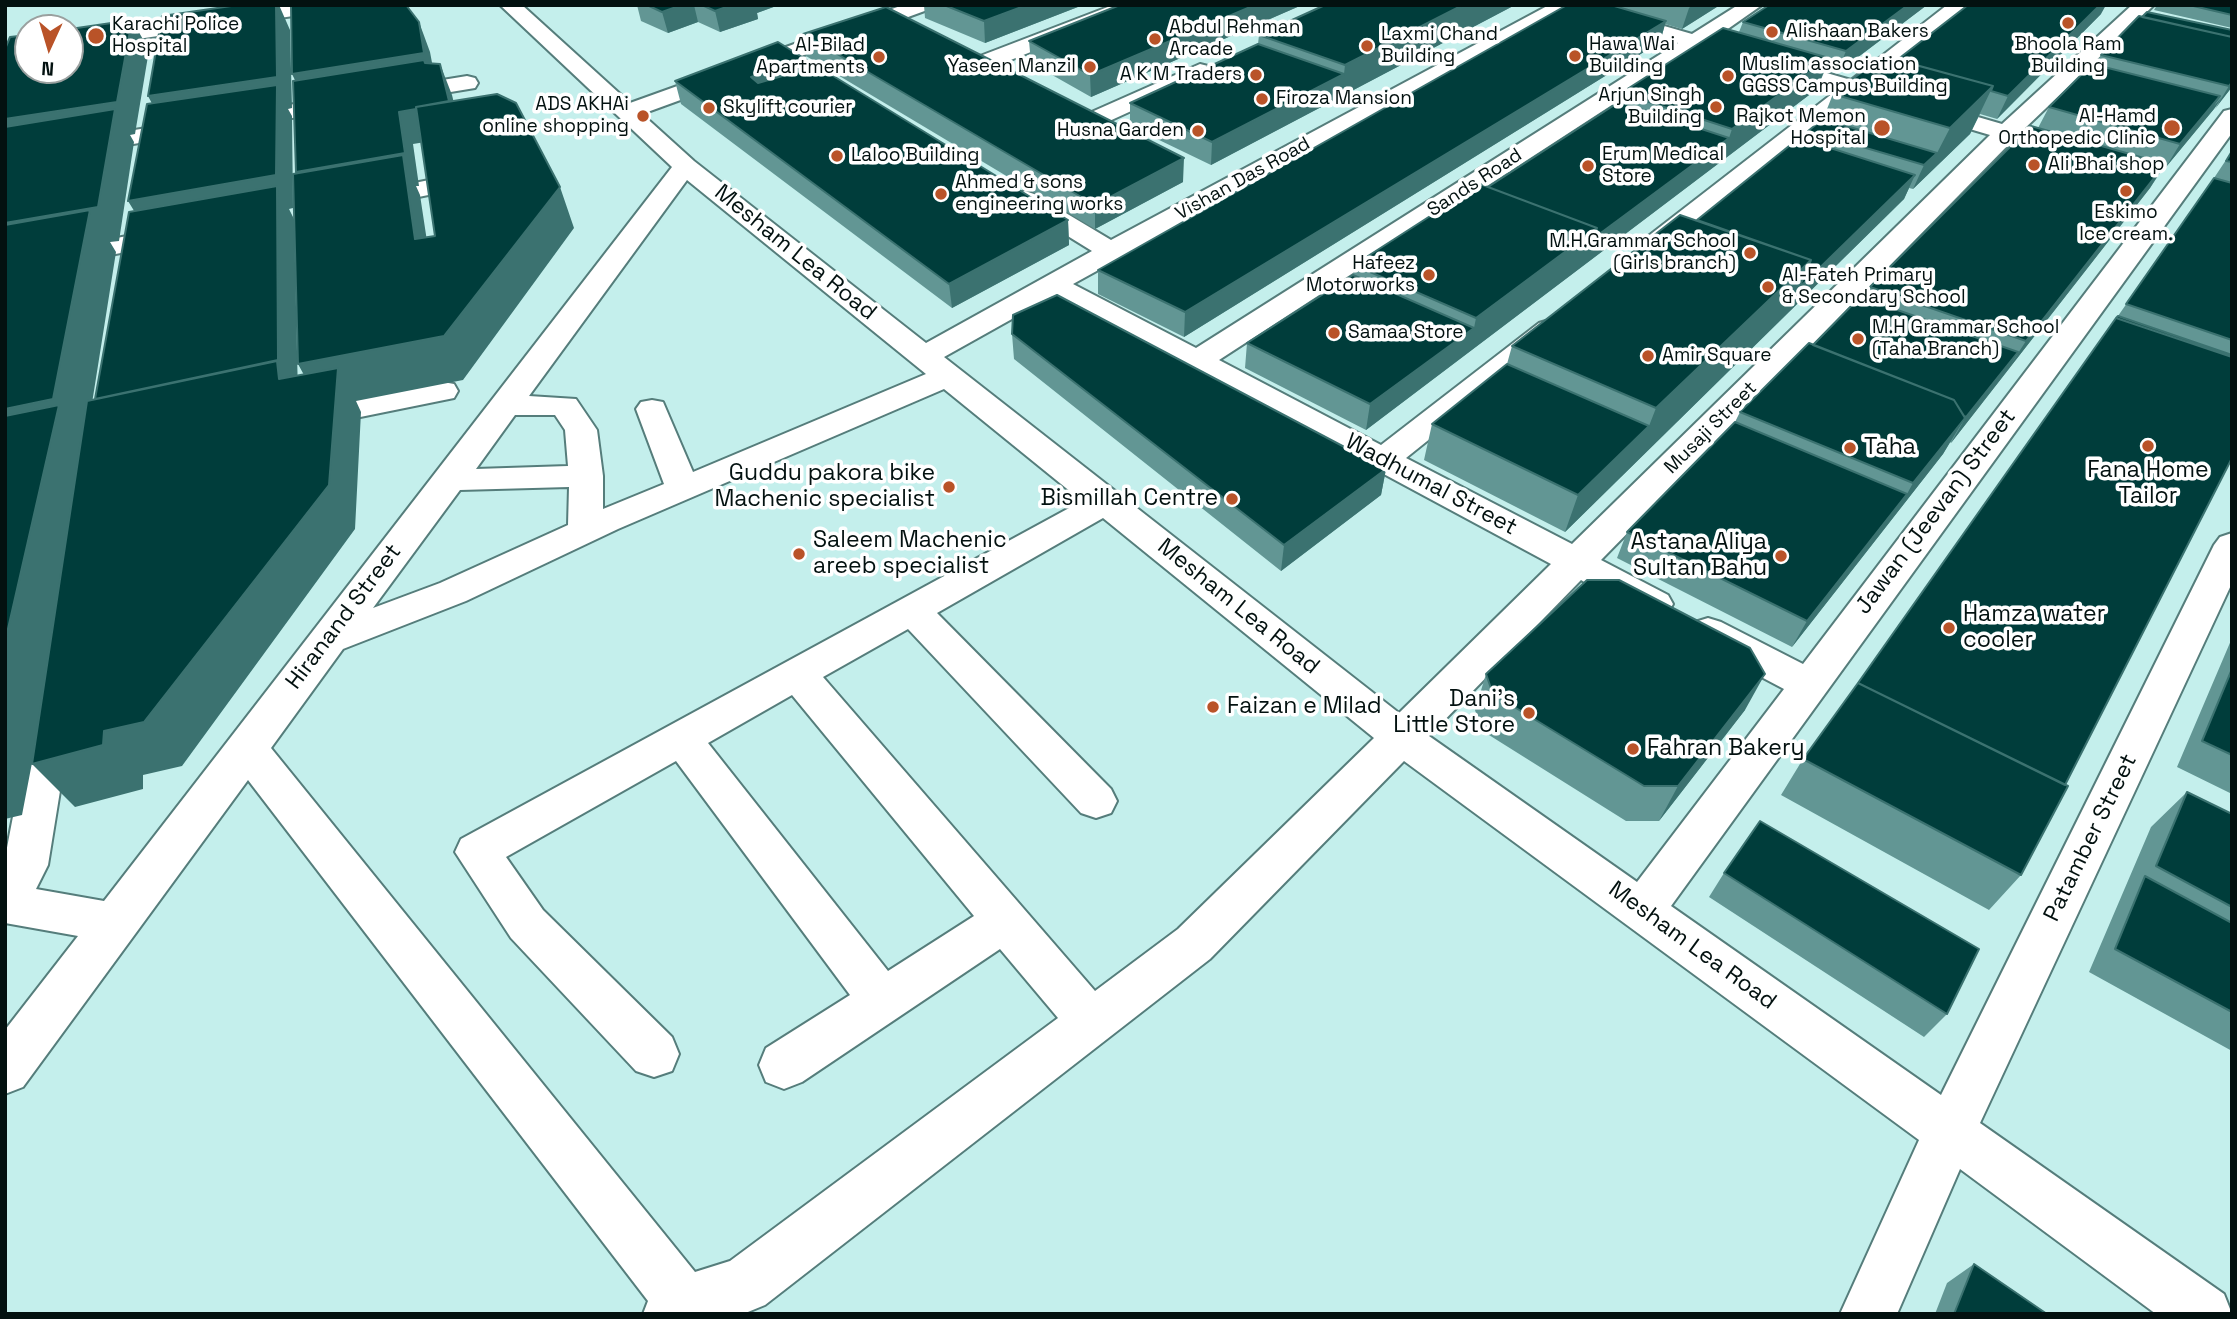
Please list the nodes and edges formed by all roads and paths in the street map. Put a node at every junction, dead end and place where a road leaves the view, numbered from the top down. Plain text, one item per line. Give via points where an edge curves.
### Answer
1 (327, 5) edge
2 (510, 5) edge
3 (923, 5) edge
4 (1132, 5) edge
5 (1752, 5) edge
6 (1960, 5) edge
7 (1578, 8) edge
8 (2132, 10) edge
9 (2166, 16) edge
10 (885, 19) junction
11 (907, 31) edge
12 (1695, 42) junction
13 (84, 43) edge
14 (789, 53) junction
15 (952, 54) edge
16 (1222, 61) edge
17 (975, 66) junction
18 (813, 67) edge
19 (999, 79) edge
20 (467, 83) dead end
21 (1854, 88) junction
22 (1061, 111) edge
23 (626, 112) junction
24 (2232, 116) edge
25 (1086, 123) junction
26 (2007, 132) junction
27 (1110, 136) edge
28 (2047, 144) edge
29 (5, 158) edge
30 (685, 166) junction
31 (1194, 179) dead end
32 (1009, 188) edge
33 (430, 189) edge
34 (1218, 192) junction
35 (341, 205) edge
36 (199, 231) edge
37 (1113, 253) junction
38 (5, 267) edge
39 (1624, 270) edge
40 (1054, 285) junction
41 (1569, 313) edge
42 (1197, 361) junction
43 (936, 366) junction
44 (443, 391) dead end
45 (300, 395) edge
46 (506, 405) junction
47 (652, 409) dead end
48 (1382, 460) junction
49 (586, 476) junction
50 (448, 480) junction
51 (683, 488) junction
52 (1106, 502) junction
53 (585, 531) junction
54 (2232, 545) edge
55 (1578, 562) junction
56 (912, 610) junction
57 (326, 641) junction
58 (798, 675) junction
59 (1808, 685) junction
60 (57, 687) edge
61 (1402, 738) junction
62 (682, 739) junction
63 (246, 747) junction
64 (1096, 802) dead end
65 (1642, 910) junction
66 (1006, 920) junction
67 (113, 923) junction
68 (883, 1000) junction
69 (1091, 1022) junction
70 (654, 1054) dead end
71 (783, 1065) dead end
72 (5, 1070) edge
73 (1950, 1131) junction
74 (683, 1310) edge
75 (1868, 1314) edge
76 (2204, 1314) edge

1 - 13 street via 296,22 169,41
2 - 23 street, Mesham Lea Road
3 - 10 street
4 - 17 street
5 - 12 street, Sands Road
6 - 21 street
7 - 12 street
7 - 34 street, Vishan Das Road
8 - 9 street
8 - 26 street, Musaji Street
10 - 11 street
10 - 14 street
12 - 21 street
12 - 42 street, Sands Road
14 - 18 street
14 - 23 street
15 - 17 street
16 - 25 street
17 - 19 street
20 - 29 street
21 - 26 street
21 - 39 street
22 - 25 street
23 - 30 street, Mesham Lea Road
24 - 59 street, Jawan (Jeevan) Street
25 - 27 street
26 - 28 street
26 - 55 street, Musaji Street
30 - 43 street, Mesham Lea Road
30 - 46 street, Hiranand Street
31 - 34 street
32 - 37 street
33 - 35 street
34 - 37 street, Vishan Das Road
36 - 38 street
37 - 40 street, Vishan Das Road
40 - 42 street, Wadhumal Street
40 - 43 street, Vishan Das Road
41 - 48 street
42 - 48 street, Wadhumal Street
43 - 51 street, Vishan Das Road
43 - 52 street, Mesham Lea Road
44 - 45 street via 311,417
46 - 49 street via 565,406 581,430
46 - 50 street, Hiranand Street
47 - 51 street
48 - 55 street, Wadhumal Street
49 - 50 street
49 - 53 street
50 - 57 street, Hiranand Street
51 - 53 street, Vishan Das Road
52 - 56 street
52 - 61 street, Mesham Lea Road
53 - 57 street, Vishan Das Road via 453,592
54 - 73 street, Patamber Street
55 - 59 street, Wadhumal Street
55 - 61 street, Musaji Street
56 - 58 street
56 - 64 street
57 - 63 street, Hiranand Street
58 - 62 street
58 - 66 street
59 - 65 street, Jawan (Jeevan) Street
60 - 67 street via 26,865 5,903
61 - 65 street, Mesham Lea Road
61 - 69 street, Musaji Street via 1194,944
62 - 68 street
62 - 70 street via 477,852 527,924
63 - 67 street, Hiranand Street
63 - 74 street
65 - 73 street, Mesham Lea Road
66 - 68 street
66 - 69 street
67 - 72 street, Hiranand Street
68 - 71 street
69 - 74 street, Musaji Street via 745,1285
73 - 75 street, Patamber Street
73 - 76 street, Mesham Lea Road

